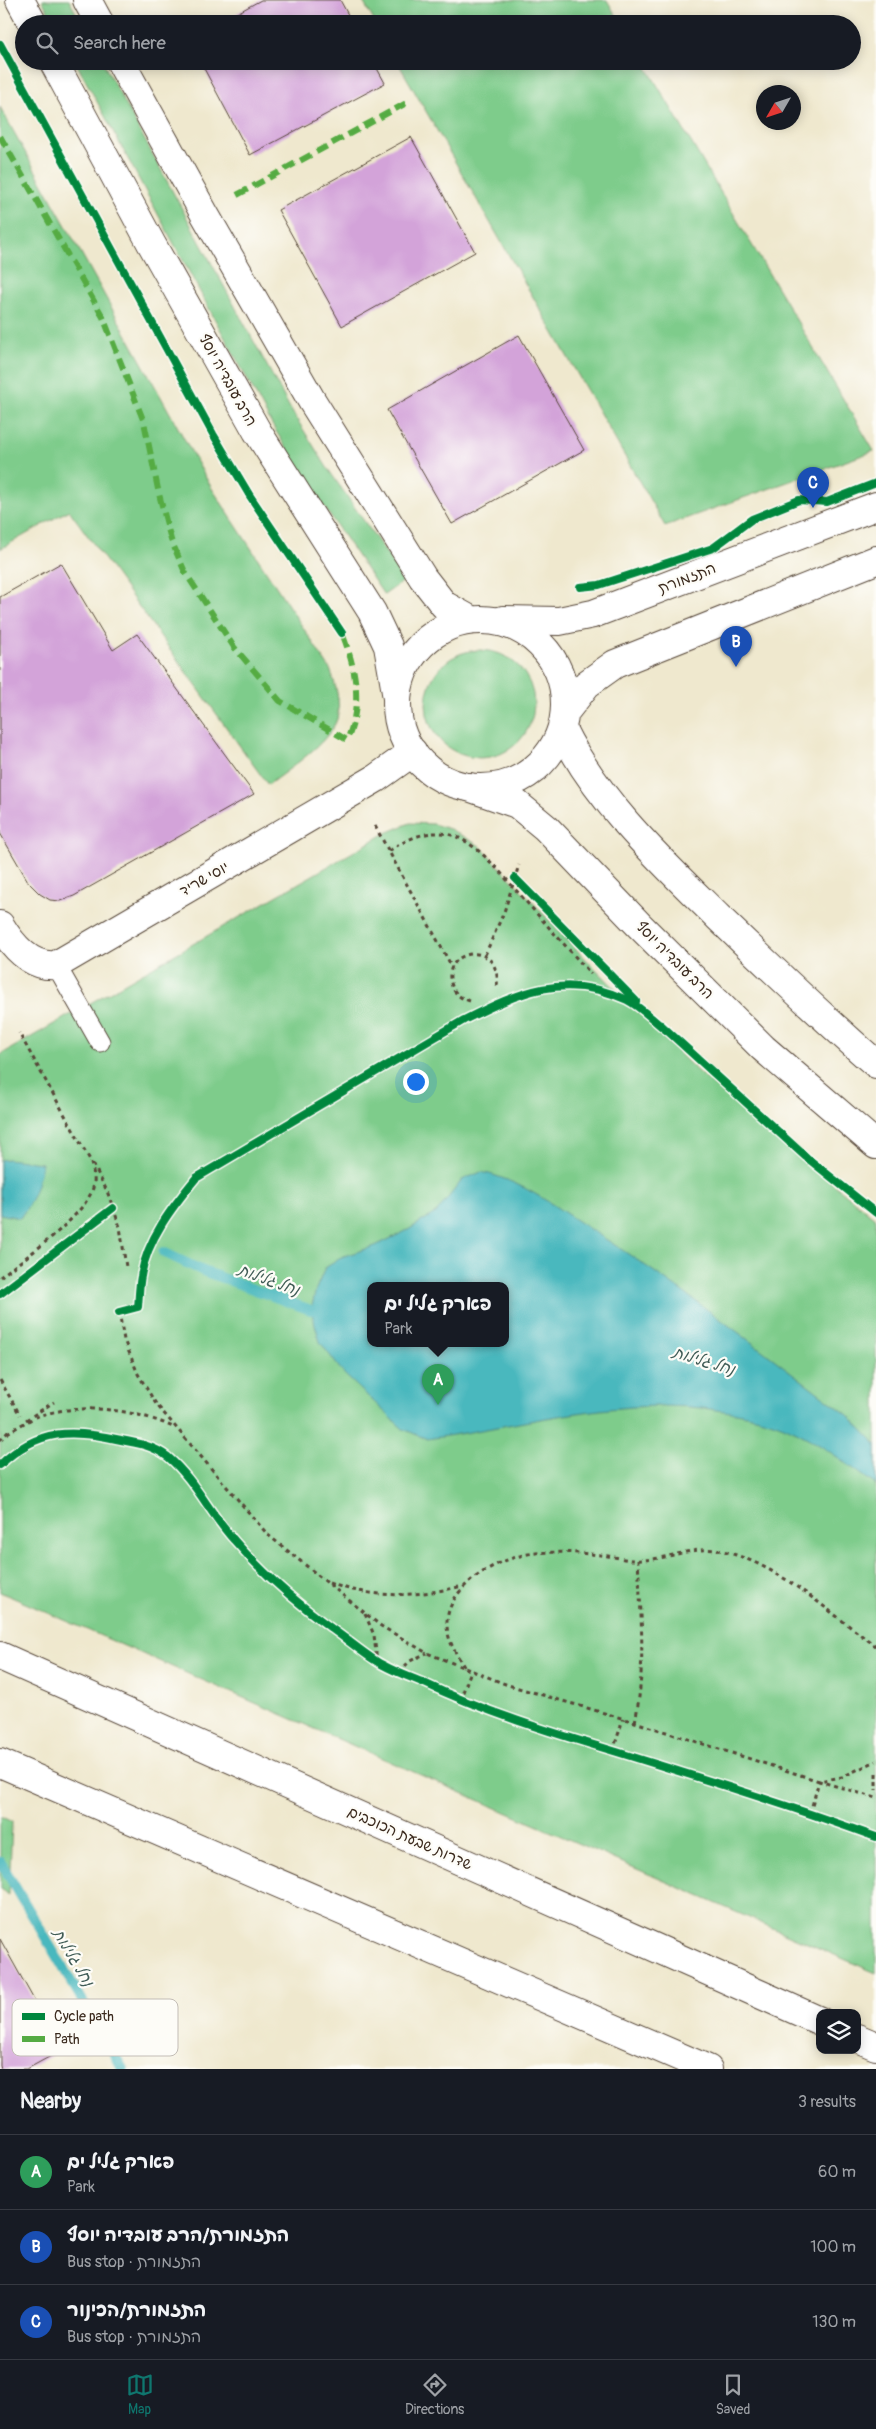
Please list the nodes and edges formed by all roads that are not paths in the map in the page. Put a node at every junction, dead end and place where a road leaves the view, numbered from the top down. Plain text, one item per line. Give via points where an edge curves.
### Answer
1 (20, 0) edge
2 (87, 0) edge
3 (28, 15) edge
4 (95, 15) edge
5 (58, 70) edge
6 (125, 70) edge
7 (876, 506) edge
8 (876, 560) edge
9 (482, 620) junction
10 (397, 698) junction
11 (563, 721) junction
12 (413, 752) junction
13 (469, 787) junction
14 (0, 926) edge
15 (56, 964) junction
16 (100, 1042) dead end
17 (876, 1064) edge
18 (876, 1145) edge
19 (0, 1656) edge
20 (0, 1763) edge
21 (0, 1769) edge
22 (27, 1775) junction
23 (816, 2019) edge
24 (861, 2040) edge
25 (876, 2046) edge
26 (708, 2069) edge

1 - 3 street
2 - 4 street
5 - 10 street, הרב עובדיה יוסף via 257,431 372,612 388,646
6 - 9 street via 312,401 423,578 444,605
7 - 9 street, התזמורת via 593,614 559,621
8 - 11 street via 615,664 588,684
9 - 10 street via 453,624 420,646 400,679
9 - 11 street via 516,627 538,642 554,662 564,686
10 - 12 street via 399,721
11 - 13 street via 552,751 529,773 516,781 492,787
11 - 17 street via 576,759 671,870 816,1012
12 - 13 street via 422,764 444,779
12 - 15 street, יוסי שריד via 375,779
13 - 18 street, הרב עובדיה יוסף via 517,804 546,828 763,1048
14 - 15 street via 32,960 47,966
15 - 16 lane
19 - 23 street, שדרות שבעת הכוכבים
20 - 22 street
21 - 22 street
22 - 26 street
24 - 25 street

